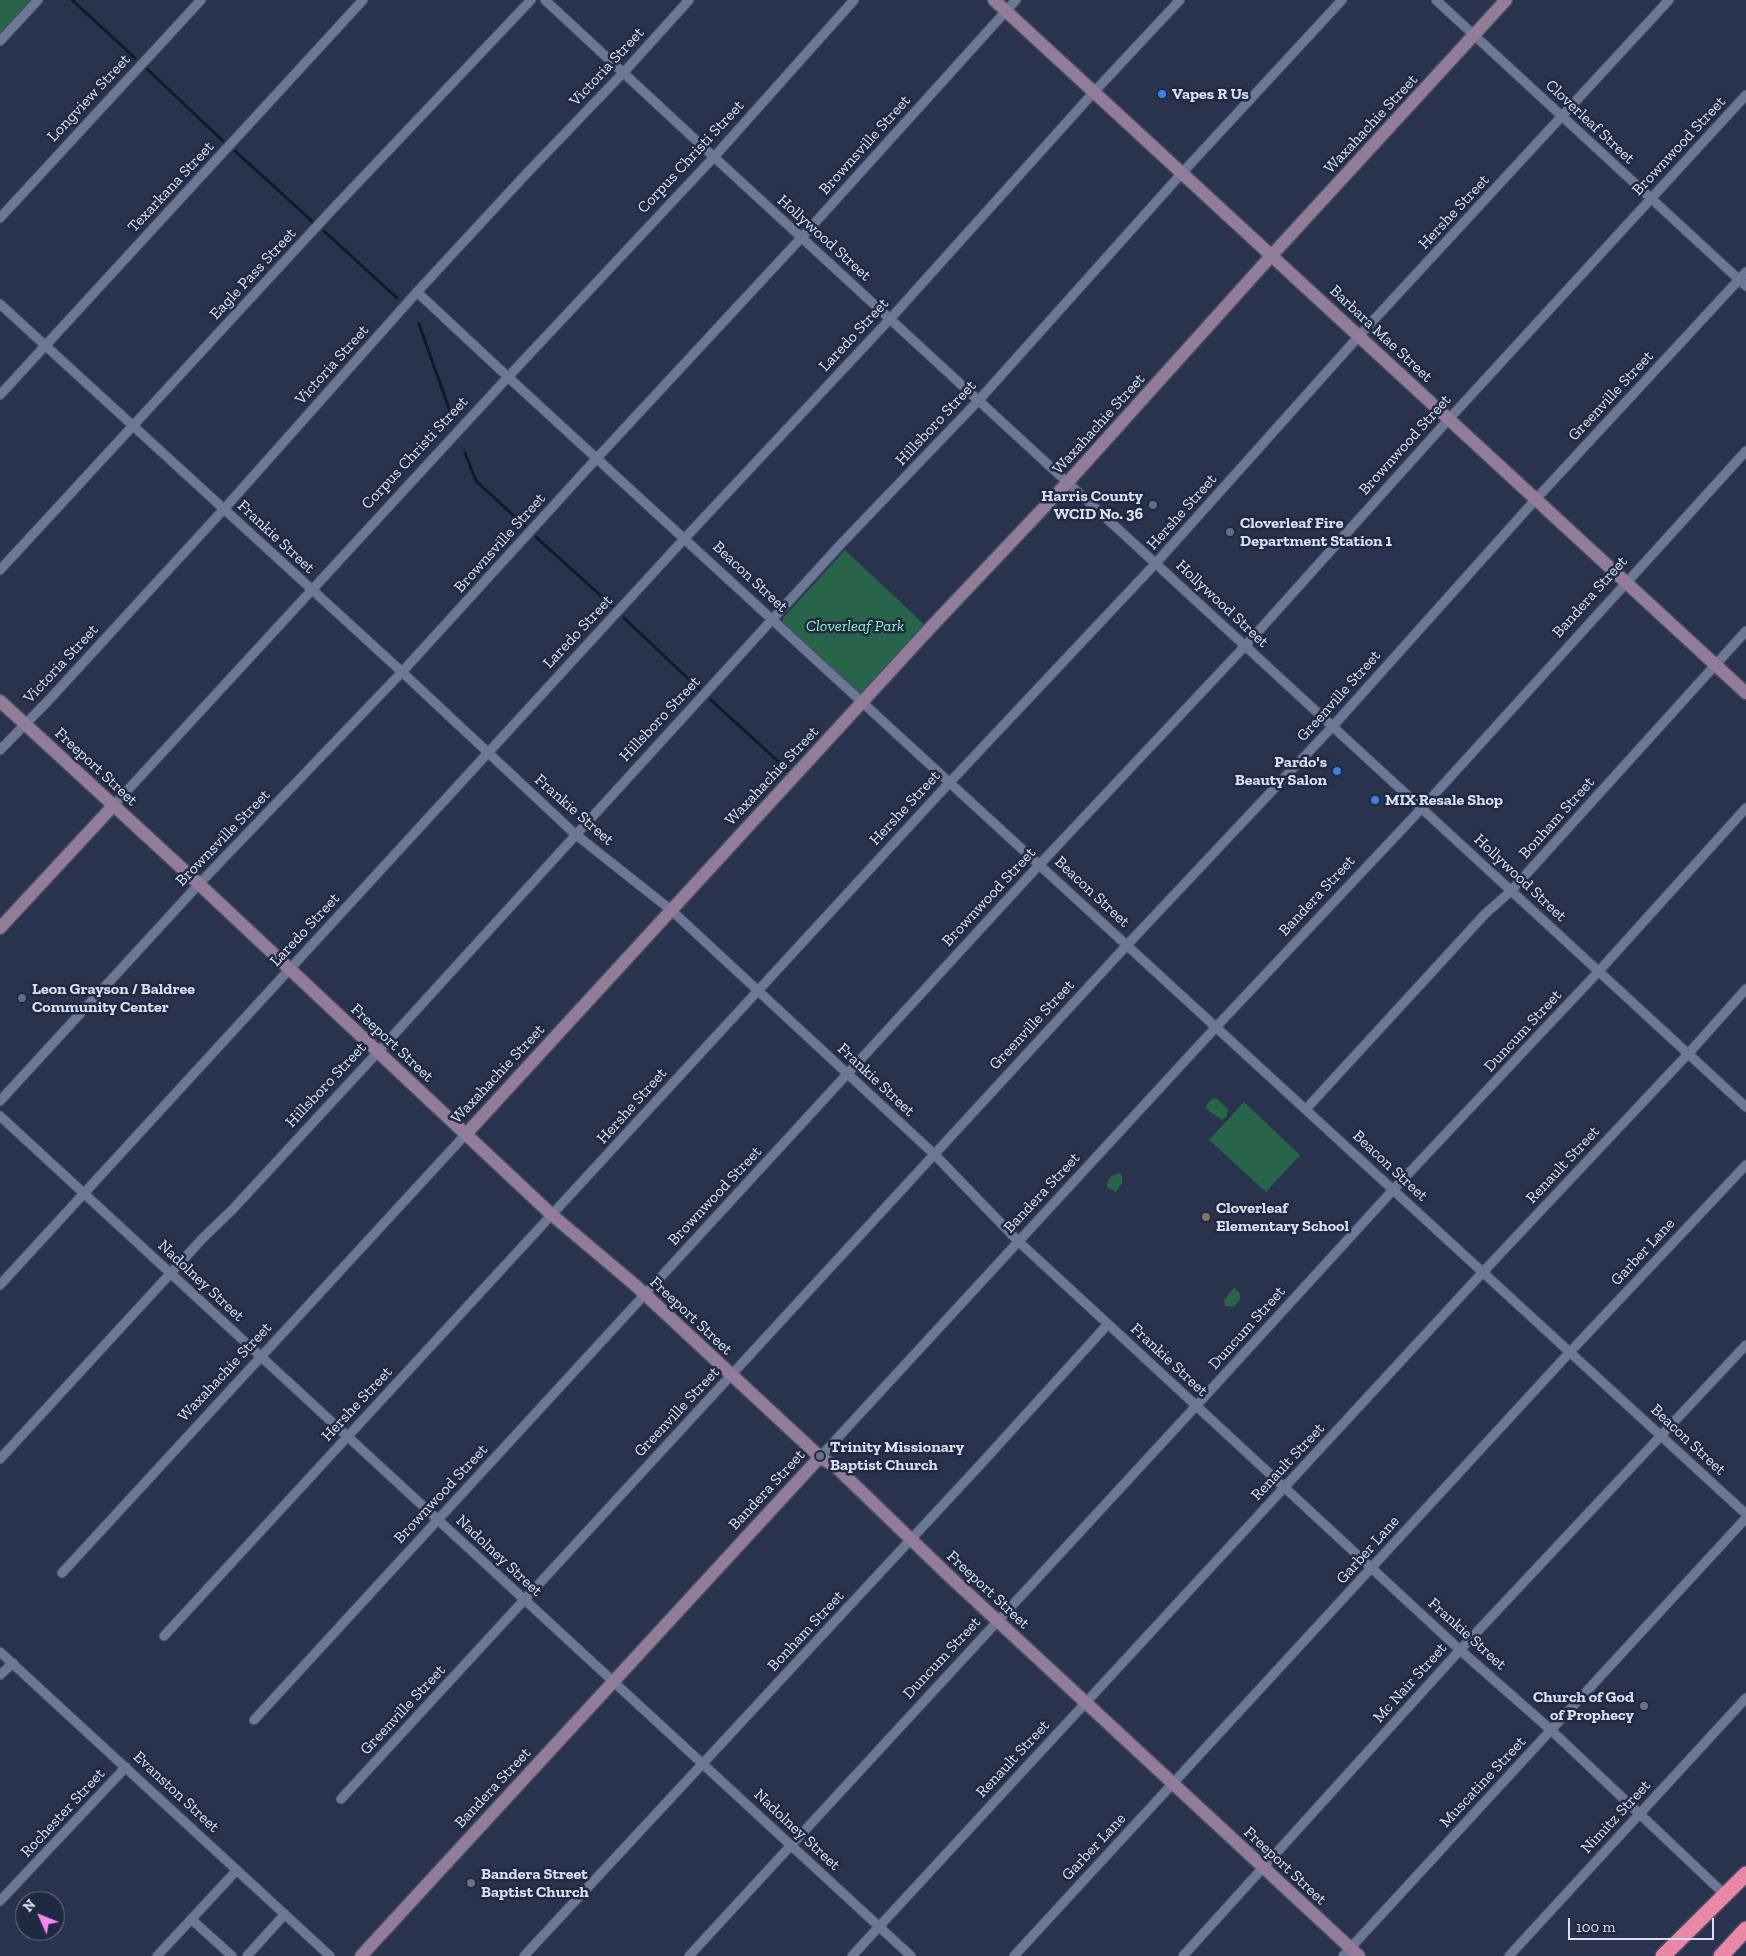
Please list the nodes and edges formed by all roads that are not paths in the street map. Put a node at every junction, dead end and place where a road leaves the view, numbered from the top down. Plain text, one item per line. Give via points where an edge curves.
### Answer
1 (38, 0) edge
2 (201, 0) edge
3 (363, 0) edge
4 (530, 0) edge
5 (545, 0) edge
6 (689, 0) edge
7 (854, 0) edge
8 (994, 0) edge
9 (1016, 0) edge
10 (1180, 0) edge
11 (1342, 0) edge
12 (1436, 0) edge
13 (1506, 0) edge
14 (1669, 0) edge
15 (1006, 11) junction
16 (1474, 35) junction
17 (0, 41) edge
18 (624, 72) junction
19 (1094, 92) junction
20 (1746, 95) edge
21 (1562, 116) junction
22 (714, 158) junction
23 (1182, 173) junction
24 (1651, 198) junction
25 (0, 218) edge
26 (802, 237) junction
27 (1272, 255) junction
28 (1746, 272) edge
29 (1739, 280) junction
30 (1746, 286) edge
31 (417, 292) junction
32 (0, 304) edge
33 (890, 318) junction
34 (1359, 336) junction
35 (46, 345) junction
36 (508, 377) junction
37 (0, 395) edge
38 (979, 400) junction
39 (1449, 419) junction
40 (133, 426) junction
41 (1746, 451) edge
42 (597, 458) junction
43 (1068, 482) junction
44 (1536, 500) junction
45 (224, 509) junction
46 (685, 538) junction
47 (1156, 563) junction
48 (0, 570) edge
49 (1626, 582) junction
50 (312, 591) junction
51 (772, 619) junction
52 (1746, 631) edge
53 (1245, 646) junction
54 (1715, 664) junction
55 (402, 672) junction
56 (1746, 693) edge
57 (0, 701) edge
58 (862, 701) junction
59 (25, 724) junction
60 (1333, 726) junction
61 (0, 750) edge
62 (488, 753) junction
63 (950, 782) junction
64 (113, 806) junction
65 (1422, 808) junction
66 (1746, 808) edge
67 (575, 834) junction
68 (1040, 864) junction
69 (199, 884) junction
70 (1511, 891) junction
71 (671, 910) junction
72 (0, 928) edge
73 (1127, 945) junction
74 (290, 969) junction
75 (1599, 971) junction
76 (1746, 989) edge
77 (758, 991) junction
78 (1216, 1027) junction
79 (378, 1052) junction
80 (1688, 1054) junction
81 (847, 1074) junction
82 (0, 1101) edge
83 (1746, 1107) edge
84 (1306, 1109) junction
85 (0, 1116) edge
86 (466, 1134) junction
87 (934, 1154) junction
88 (1746, 1165) edge
89 (1393, 1190) junction
90 (84, 1193) junction
91 (552, 1215) junction
92 (1019, 1242) junction
93 (1483, 1272) junction
94 (170, 1273) junction
95 (0, 1285) edge
96 (644, 1294) junction
97 (1108, 1324) junction
98 (1746, 1345) edge
99 (1570, 1352) junction
100 (261, 1357) junction
101 (731, 1375) junction
102 (1196, 1406) junction
103 (347, 1436) junction
104 (1661, 1436) junction
105 (820, 1457) junction
106 (0, 1459) edge
107 (1284, 1488) junction
108 (1746, 1514) edge
109 (1746, 1518) edge
110 (438, 1520) junction
111 (910, 1540) junction
112 (1372, 1568) junction
113 (62, 1573) dead end
114 (524, 1599) junction
115 (997, 1621) junction
116 (164, 1636) dead end
117 (1460, 1650) junction
118 (0, 1652) edge
119 (12, 1663) junction
120 (0, 1675) edge
121 (613, 1682) junction
122 (1746, 1698) edge
123 (1086, 1702) junction
124 (254, 1720) dead end
125 (1551, 1730) junction
126 (703, 1764) junction
127 (126, 1767) junction
128 (1173, 1783) junction
129 (341, 1799) dead end
130 (1639, 1814) junction
131 (791, 1845) junction
132 (1746, 1866) edge
133 (1264, 1868) junction
134 (237, 1870) junction
135 (1746, 1874) edge
136 (1721, 1891) junction
137 (0, 1901) edge
138 (284, 1914) junction
139 (191, 1919) junction
140 (879, 1926) junction
141 (1746, 1929) edge
142 (1351, 1953) edge
143 (157, 1956) edge
144 (232, 1956) edge
145 (247, 1956) edge
146 (330, 1956) edge
147 (361, 1956) edge
148 (524, 1956) edge
149 (689, 1956) edge
150 (852, 1956) edge
151 (911, 1956) edge
152 (1014, 1956) edge
153 (1183, 1956) edge
154 (1509, 1956) edge
155 (1662, 1956) edge
156 (1721, 1956) edge

1 - 17 street
2 - 25 street, Longview Street
3 - 35 street, Texarkana Street
4 - 40 street, Eagle Pass Street
5 - 18 street, Hollywood Street
6 - 18 street, Victoria Street
7 - 22 street, Corpus Christi Street
8 - 15 street, Barbara Mae Street
9 - 15 street, Brownsville Street
10 - 19 street, Laredo Street
11 - 23 street, Hillsboro Street
12 - 16 street, Cloverleaf Street
13 - 16 street, Waxahachie Street
14 - 21 street, Hershe Street
15 - 19 street, Barbara Mae Street
15 - 26 street, Brownsville Street
16 - 21 street, Cloverleaf Street
16 - 27 street, Waxahachie Street
18 - 22 street, Hollywood Street
18 - 31 street, Victoria Street
19 - 23 street, Barbara Mae Street
19 - 33 street, Laredo Street
20 - 24 street, Brownwood Street
21 - 24 street, Cloverleaf Street
21 - 34 street, Hershe Street
22 - 26 street, Hollywood Street
22 - 36 street, Corpus Christi Street
23 - 27 street, Barbara Mae Street
23 - 38 street, Hillsboro Street
24 - 29 street, Cloverleaf Street
24 - 39 street, Brownwood Street
26 - 33 street, Hollywood Street
26 - 42 street, Brownsville Street
27 - 34 street, Barbara Mae Street
27 - 43 street, Waxahachie Street
28 - 29 street, Greenville Street
29 - 30 street, Cloverleaf Street
29 - 44 street, Greenville Street
31 - 36 street, Beacon Street
31 - 45 street, Victoria Street
32 - 35 street, Frankie Street
33 - 38 street, Hollywood Street
33 - 46 street, Laredo Street
34 - 39 street, Barbara Mae Street
34 - 47 street, Hershe Street
35 - 37 street, Texarkana Street
35 - 40 street, Frankie Street
36 - 42 street, Beacon Street
36 - 50 street, Corpus Christi Street
38 - 43 street, Hollywood Street
38 - 51 street, Hillsboro Street
39 - 44 street, Barbara Mae Street
39 - 53 street, Brownwood Street
40 - 45 street, Frankie Street
40 - 48 street, Eagle Pass Street
41 - 49 street, Bandera Street
42 - 46 street, Beacon Street
42 - 55 street, Brownsville Street
43 - 47 street, Hollywood Street
43 - 58 street, Waxahachie Street
44 - 49 street, Barbara Mae Street
44 - 60 street, Greenville Street
45 - 50 street, Frankie Street
45 - 59 street, Victoria Street
46 - 51 street, Beacon Street
46 - 62 street, Laredo Street
47 - 53 street, Hollywood Street
47 - 63 street, Hershe Street
49 - 54 street, Barbara Mae Street
49 - 65 street, Bandera Street
50 - 55 street, Frankie Street
50 - 64 street, Corpus Christi Street
51 - 58 street, Beacon Street
51 - 67 street, Hillsboro Street
52 - 54 street, Bonham Street
53 - 60 street, Hollywood Street
53 - 68 street, Brownwood Street
54 - 56 street, Barbara Mae Street
54 - 70 street, Bonham Street
55 - 62 street, Frankie Street
55 - 69 street, Brownsville Street
57 - 59 street, Freeport Street
58 - 63 street, Beacon Street
58 - 71 street, Waxahachie Street
59 - 61 street, Victoria Street
59 - 64 street, Freeport Street
60 - 65 street, Hollywood Street
60 - 73 street, Greenville Street
62 - 67 street, Frankie Street
62 - 74 street, Laredo Street
63 - 68 street, Beacon Street
63 - 77 street, Hershe Street
64 - 69 street, Freeport Street
64 - 72 street, Corpus Christi Street
65 - 70 street, Hollywood Street
65 - 78 street, Bandera Street
66 - 75 street, Duncum Street
67 - 71 street, Frankie Street
67 - 79 street, Hillsboro Street
68 - 73 street, Beacon Street
68 - 81 street, Brownwood Street
69 - 74 street, Freeport Street
69 - 82 street, Brownsville Street
70 - 75 street, Hollywood Street
70 - 84 street, Bonham Street via 1485,914
71 - 77 street, Frankie Street
71 - 86 street, Waxahachie Street
73 - 78 street, Beacon Street
73 - 87 street, Greenville Street
74 - 79 street, Freeport Street
74 - 90 street, Laredo Street
75 - 80 street, Hollywood Street
75 - 89 street, Duncum Street
76 - 80 street, Renault Street
77 - 81 street, Frankie Street
77 - 91 street, Hershe Street
78 - 84 street, Beacon Street
78 - 92 street, Bandera Street
79 - 86 street, Freeport Street
79 - 94 street, Hillsboro Street
80 - 83 street, Hollywood Street
80 - 93 street, Renault Street
81 - 87 street, Frankie Street
81 - 96 street, Brownwood Street
84 - 89 street, Beacon Street
85 - 90 street, Nadolney Street
86 - 91 street, Freeport Street
86 - 100 street, Waxahachie Street
87 - 92 street, Frankie Street
87 - 101 street, Greenville Street
88 - 99 street, Garber Lane
89 - 93 street, Beacon Street
89 - 102 street, Duncum Street
90 - 94 street, Nadolney Street
90 - 95 street, Laredo Street
91 - 96 street, Freeport Street
91 - 103 street, Hershe Street
92 - 97 street, Frankie Street
92 - 105 street, Bandera Street
93 - 99 street, Beacon Street
93 - 107 street, Renault Street
94 - 100 street, Nadolney Street
94 - 106 street, Hillsboro Street
96 - 101 street, Freeport Street
96 - 110 street, Brownwood Street
97 - 102 street, Frankie Street
97 - 111 street, Bonham Street
98 - 104 street, Mc Nair Street
99 - 104 street, Beacon Street
99 - 112 street, Garber Lane
100 - 103 street, Nadolney Street
100 - 113 street, Waxahachie Street
101 - 105 street, Freeport Street
101 - 114 street, Greenville Street
102 - 107 street, Frankie Street
102 - 115 street, Duncum Street
103 - 110 street, Nadolney Street
103 - 116 street, Hershe Street
104 - 108 street, Beacon Street
104 - 117 street, Mc Nair Street
105 - 111 street, Freeport Street via 837,1468
105 - 121 street, Bandera Street
107 - 112 street, Frankie Street
107 - 123 street, Renault Street
109 - 125 street, Muscatine Street
110 - 114 street, Nadolney Street
110 - 124 street, Brownwood Street
111 - 115 street, Freeport Street
111 - 126 street, Bonham Street
112 - 117 street, Frankie Street
112 - 128 street, Garber Lane
114 - 121 street, Nadolney Street
114 - 129 street, Greenville Street
115 - 123 street, Freeport Street
115 - 131 street, Duncum Street
117 - 125 street, Frankie Street
117 - 133 street, Mc Nair Street
118 - 119 street, Evanston Street
119 - 120 street
119 - 127 street, Evanston Street
121 - 126 street, Nadolney Street
121 - 147 street, Bandera Street
122 - 130 street, Nimitz Street
123 - 128 street, Freeport Street
123 - 140 street, Renault Street
125 - 130 street, Frankie Street
125 - 142 street, Muscatine Street
126 - 131 street, Nadolney Street
126 - 148 street, Bonham Street
127 - 134 street, Evanston Street
127 - 137 street, Rochester Street
128 - 133 street, Freeport Street
128 - 152 street, Garber Lane
130 - 136 street, Frankie Street
130 - 154 street, Nimitz Street
131 - 140 street, Nadolney Street
131 - 149 street, Duncum Street
132 - 136 street
133 - 142 street, Freeport Street
133 - 153 street, Mc Nair Street
134 - 138 street, Evanston Street
134 - 139 street
135 - 155 highway
136 - 155 street
138 - 145 street
138 - 146 street, Evanston Street
139 - 143 street
139 - 144 street
140 - 150 street, Renault Street
140 - 151 street, Nadolney Street
141 - 156 highway

